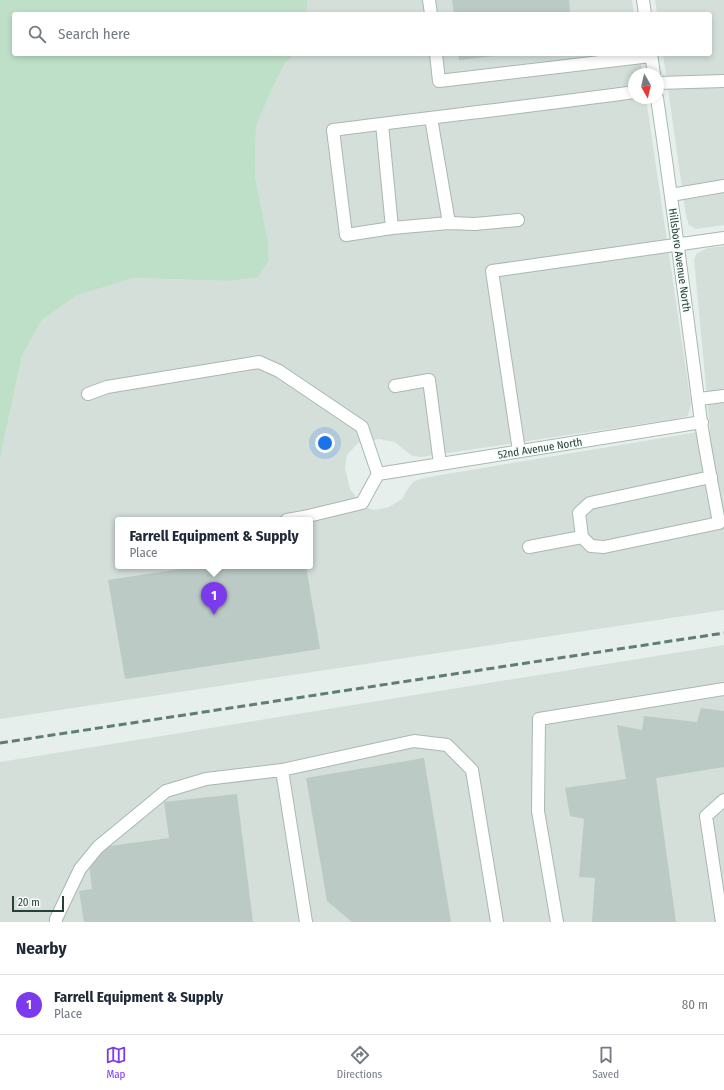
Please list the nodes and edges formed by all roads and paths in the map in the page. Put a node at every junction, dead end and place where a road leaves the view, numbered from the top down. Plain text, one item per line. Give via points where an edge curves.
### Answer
1 (429, 0) edge
2 (643, 0) edge
3 (431, 12) edge
4 (645, 12) edge
5 (436, 56) edge
6 (643, 56) edge
7 (651, 56) edge
8 (653, 68) edge
9 (724, 81) edge
10 (664, 83) edge
11 (628, 93) edge
12 (658, 104) edge
13 (430, 118) junction
14 (382, 124) junction
15 (724, 186) edge
16 (671, 195) junction
17 (518, 220) dead end
18 (448, 222) junction
19 (392, 228) junction
20 (724, 238) edge
21 (679, 244) junction
22 (395, 386) dead end
23 (88, 394) dead end
24 (724, 396) edge
25 (699, 399) junction
26 (702, 422) junction
27 (519, 451) junction
28 (440, 464) junction
29 (378, 474) junction
30 (711, 477) junction
31 (308, 517) edge
32 (582, 537) junction
33 (529, 547) dead end
34 (724, 689) edge
35 (282, 770) junction
36 (724, 800) edge
37 (56, 922) edge
38 (306, 922) edge
39 (497, 922) edge
40 (557, 922) edge
41 (722, 922) edge

1 - 3 street
2 - 4 street
5 - 6 street via 440,81
7 - 8 street
9 - 10 street
11 - 13 street
12 - 16 street, Hillsboro Avenue North
13 - 14 street
13 - 18 street
14 - 19 street
14 - 19 street via 333,130 346,235
15 - 16 street
16 - 21 street, Hillsboro Avenue North
17 - 18 street via 475,224
18 - 19 street
20 - 21 street
21 - 25 street, Hillsboro Avenue North
21 - 27 street via 492,271
22 - 28 street via 429,380
23 - 29 street via 108,387 259,362 279,371 362,427
24 - 25 street
25 - 26 street, Hillsboro Avenue North
26 - 27 street, 52nd Avenue North
26 - 30 street, Hillsboro Avenue North
27 - 28 street, 52nd Avenue North
28 - 29 street, 52nd Avenue North
29 - 31 street via 362,503
30 - 32 street via 590,503 579,513
30 - 32 street, Hillsboro Avenue North via 719,523 604,547 592,546
32 - 33 street
34 - 40 street via 538,719 538,811
35 - 37 street via 206,779 166,791 98,847 80,869
35 - 38 street
35 - 39 street via 414,741 447,745 472,770
36 - 41 street via 706,816

